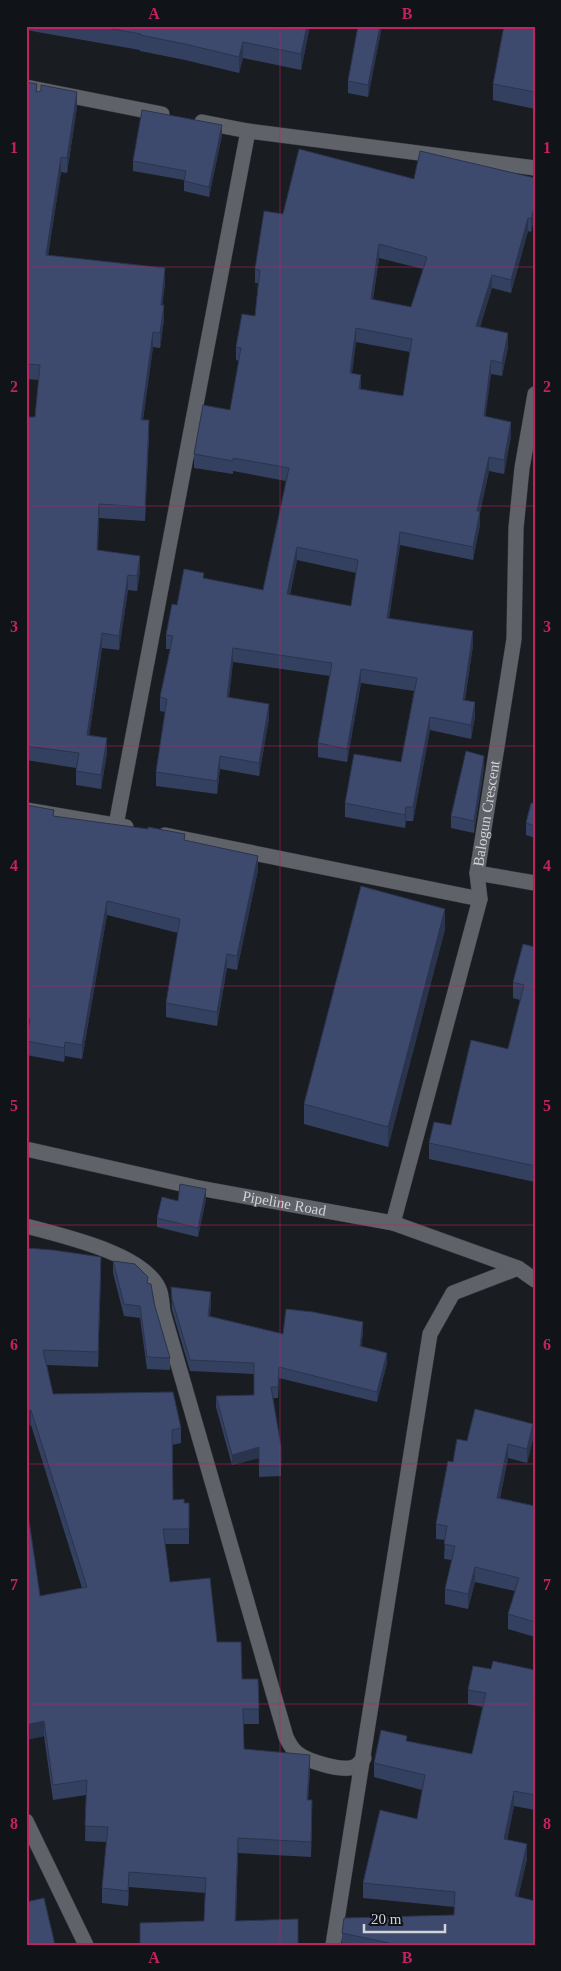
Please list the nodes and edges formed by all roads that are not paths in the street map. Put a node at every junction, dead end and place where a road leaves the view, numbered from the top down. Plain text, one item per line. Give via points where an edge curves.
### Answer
1 (26, 86) edge
2 (248, 131) junction
3 (535, 168) edge
4 (535, 394) edge
5 (26, 810) edge
6 (116, 825) junction
7 (477, 873) junction
8 (535, 883) edge
9 (480, 899) junction
10 (26, 1150) edge
11 (393, 1223) junction
12 (26, 1226) edge
13 (518, 1268) junction
14 (535, 1280) edge
15 (364, 1758) junction
16 (26, 1821) edge
17 (86, 1945) edge
18 (333, 1945) edge

1 - 2 street
2 - 3 street
2 - 6 street
4 - 7 street, Balogun Crescent via 518,511 514,639
5 - 6 street
6 - 9 street
7 - 8 street
7 - 9 street, Balogun Crescent
9 - 11 street, Balogun Crescent
10 - 11 street, Pipeline Road via 199,1188
11 - 13 street, Pipeline Road
12 - 15 street via 102,1247 145,1271 159,1289 286,1737 299,1754 329,1767 355,1766
13 - 14 street, Pipeline Road
13 - 15 street via 454,1293 430,1334
15 - 18 street
16 - 17 street

